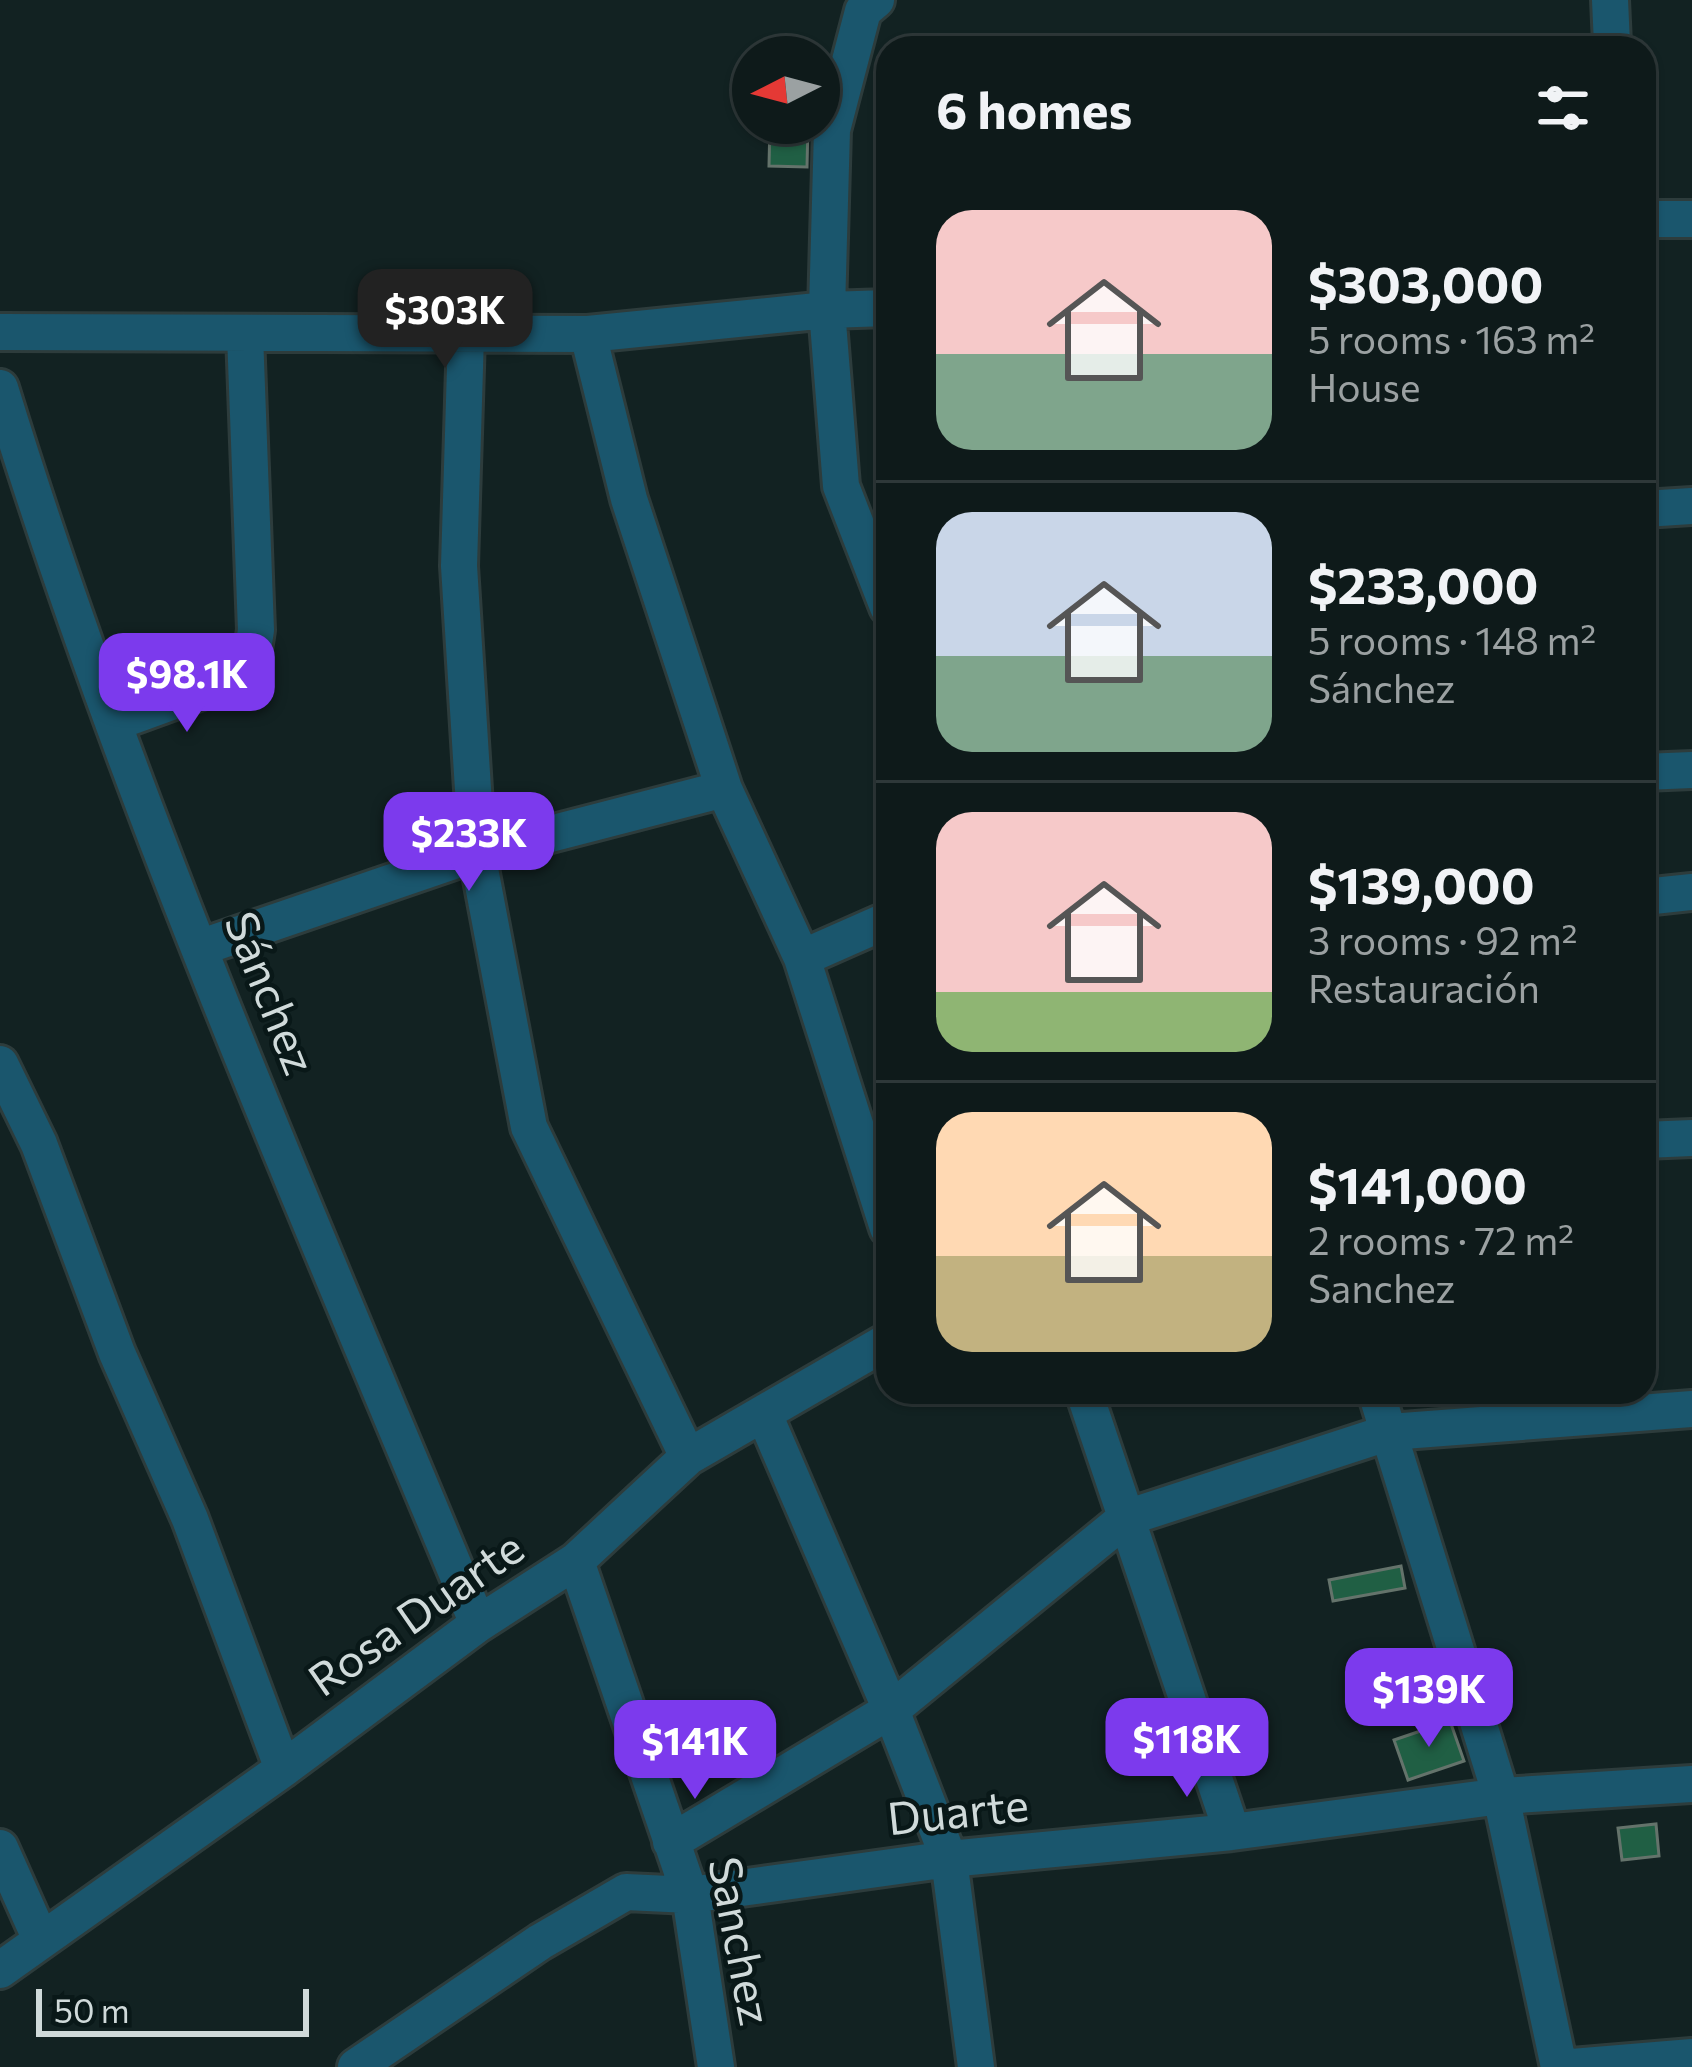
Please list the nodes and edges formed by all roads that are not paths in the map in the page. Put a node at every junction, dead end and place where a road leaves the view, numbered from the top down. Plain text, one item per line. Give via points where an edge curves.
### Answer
1 (876, 0) edge
2 (1610, 0) edge
3 (1612, 36) edge
4 (1656, 219) edge
5 (1692, 219) edge
6 (876, 308) edge
7 (827, 310) junction
8 (0, 332) edge
9 (245, 334) junction
10 (588, 334) junction
11 (466, 335) junction
12 (0, 388) edge
13 (1692, 506) edge
14 (1656, 508) edge
15 (876, 576) edge
16 (116, 722) junction
17 (1692, 770) edge
18 (1656, 772) edge
19 (724, 789) junction
20 (478, 853) junction
21 (1692, 892) edge
22 (1656, 895) edge
23 (876, 925) edge
24 (199, 948) junction
25 (802, 958) junction
26 (0, 1064) edge
27 (1692, 1138) edge
28 (1656, 1140) edge
29 (876, 1190) edge
30 (876, 1348) edge
31 (1088, 1404) edge
32 (1380, 1404) edge
33 (1692, 1408) edge
34 (764, 1414) junction
35 (1390, 1432) junction
36 (688, 1457) junction
37 (1126, 1518) junction
38 (576, 1561) junction
39 (478, 1624) junction
40 (891, 1710) junction
41 (283, 1769) junction
42 (1692, 1784) edge
43 (1501, 1796) junction
44 (1232, 1832) junction
45 (670, 1842) junction
46 (0, 1848) edge
47 (949, 1859) junction
48 (689, 1895) junction
49 (41, 1940) junction
50 (0, 1970) edge
51 (1692, 2057) edge
52 (356, 2067) edge
53 (716, 2067) edge
54 (976, 2067) edge
55 (1559, 2067) edge
56 (1572, 2067) edge

1 - 7 street via 863,10 832,130
2 - 3 street
4 - 5 street
6 - 7 street
7 - 10 street
7 - 15 street via 841,486
8 - 9 street
9 - 11 street
9 - 16 street via 251,662 233,680
10 - 11 street
10 - 19 street via 629,499
11 - 20 street via 459,566
12 - 16 street, Sánchez
13 - 14 street
16 - 24 street, Sánchez
17 - 18 street
19 - 20 street
19 - 25 street
20 - 24 street
20 - 36 street via 529,1126
21 - 22 street
23 - 25 street
24 - 39 street, Sánchez
25 - 29 street
26 - 41 street via 190,1519
27 - 28 street
30 - 34 street, Rosa Duarte
31 - 37 street
32 - 35 street
33 - 35 street
34 - 36 street, Rosa Duarte
34 - 40 street
35 - 37 street
35 - 43 street
36 - 38 street, Rosa Duarte
37 - 40 street
37 - 44 street
38 - 39 street, Rosa Duarte
38 - 45 street, Sanchez
39 - 41 street, Rosa Duarte
40 - 45 street
40 - 47 street
41 - 49 street, Rosa Duarte
42 - 43 street, Duarte
43 - 44 street, Duarte
43 - 55 street
44 - 47 street, Duarte
45 - 48 street, Sanchez
46 - 49 street
47 - 48 street, Duarte
47 - 54 street
48 - 52 street, Duarte via 626,1892
48 - 53 street, Sanchez
49 - 50 street, Rosa Duarte
51 - 56 street

